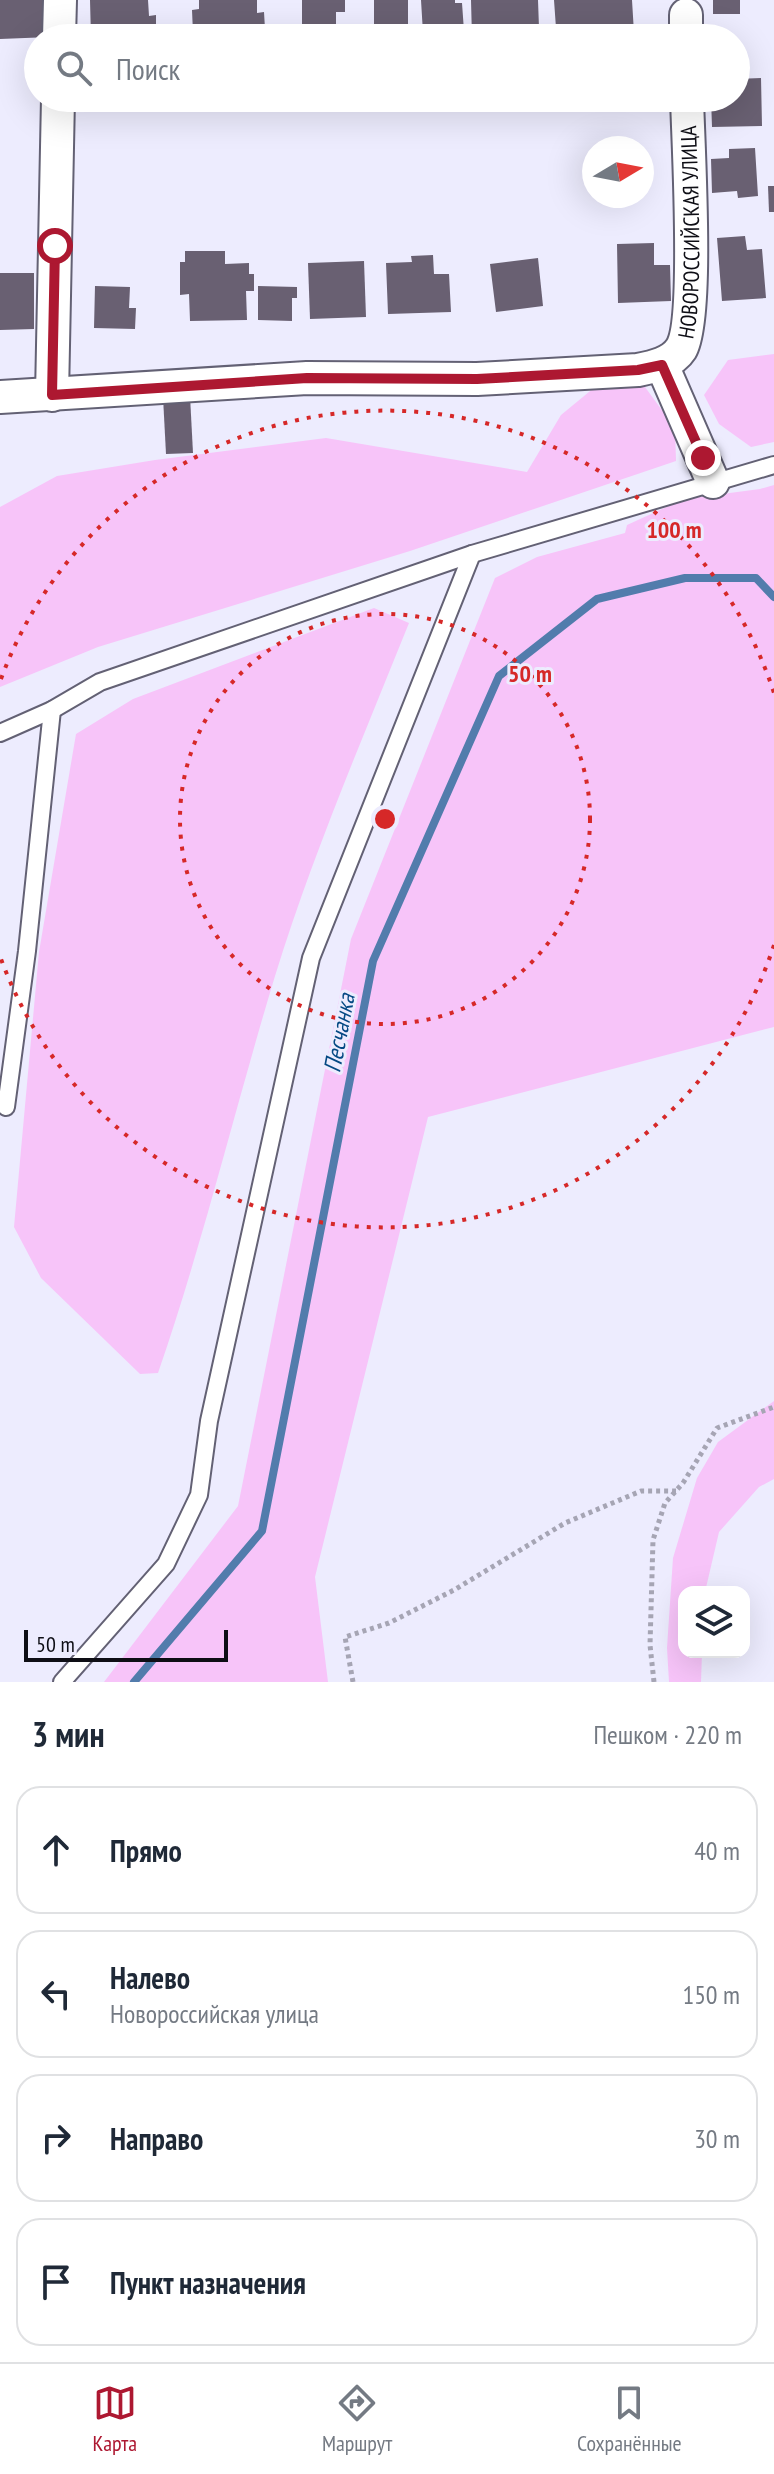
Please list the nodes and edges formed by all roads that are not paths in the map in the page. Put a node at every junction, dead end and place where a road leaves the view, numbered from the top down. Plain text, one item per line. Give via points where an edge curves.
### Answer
1 (60, 0) edge
2 (59, 24) edge
3 (58, 112) edge
4 (687, 112) edge
5 (662, 365) junction
6 (52, 395) junction
7 (0, 397) edge
8 (774, 465) edge
9 (713, 482) junction
10 (472, 554) junction
11 (52, 710) junction
12 (0, 733) edge
13 (6, 1107) dead end
14 (62, 1682) edge

1 - 2 street
3 - 6 street
4 - 5 street, НОВОРОССИЙСКАЯ УЛИЦА via 691,312 681,349
5 - 6 street, НОВОРОССИЙСКАЯ УЛИЦА via 477,379 307,378
5 - 9 street
6 - 7 street, НОВОРОССИЙСКАЯ УЛИЦА
8 - 9 lane
9 - 10 lane
10 - 11 lane via 100,682
10 - 14 lane via 311,958 209,1421 199,1495 166,1564
11 - 12 lane
11 - 13 lane

